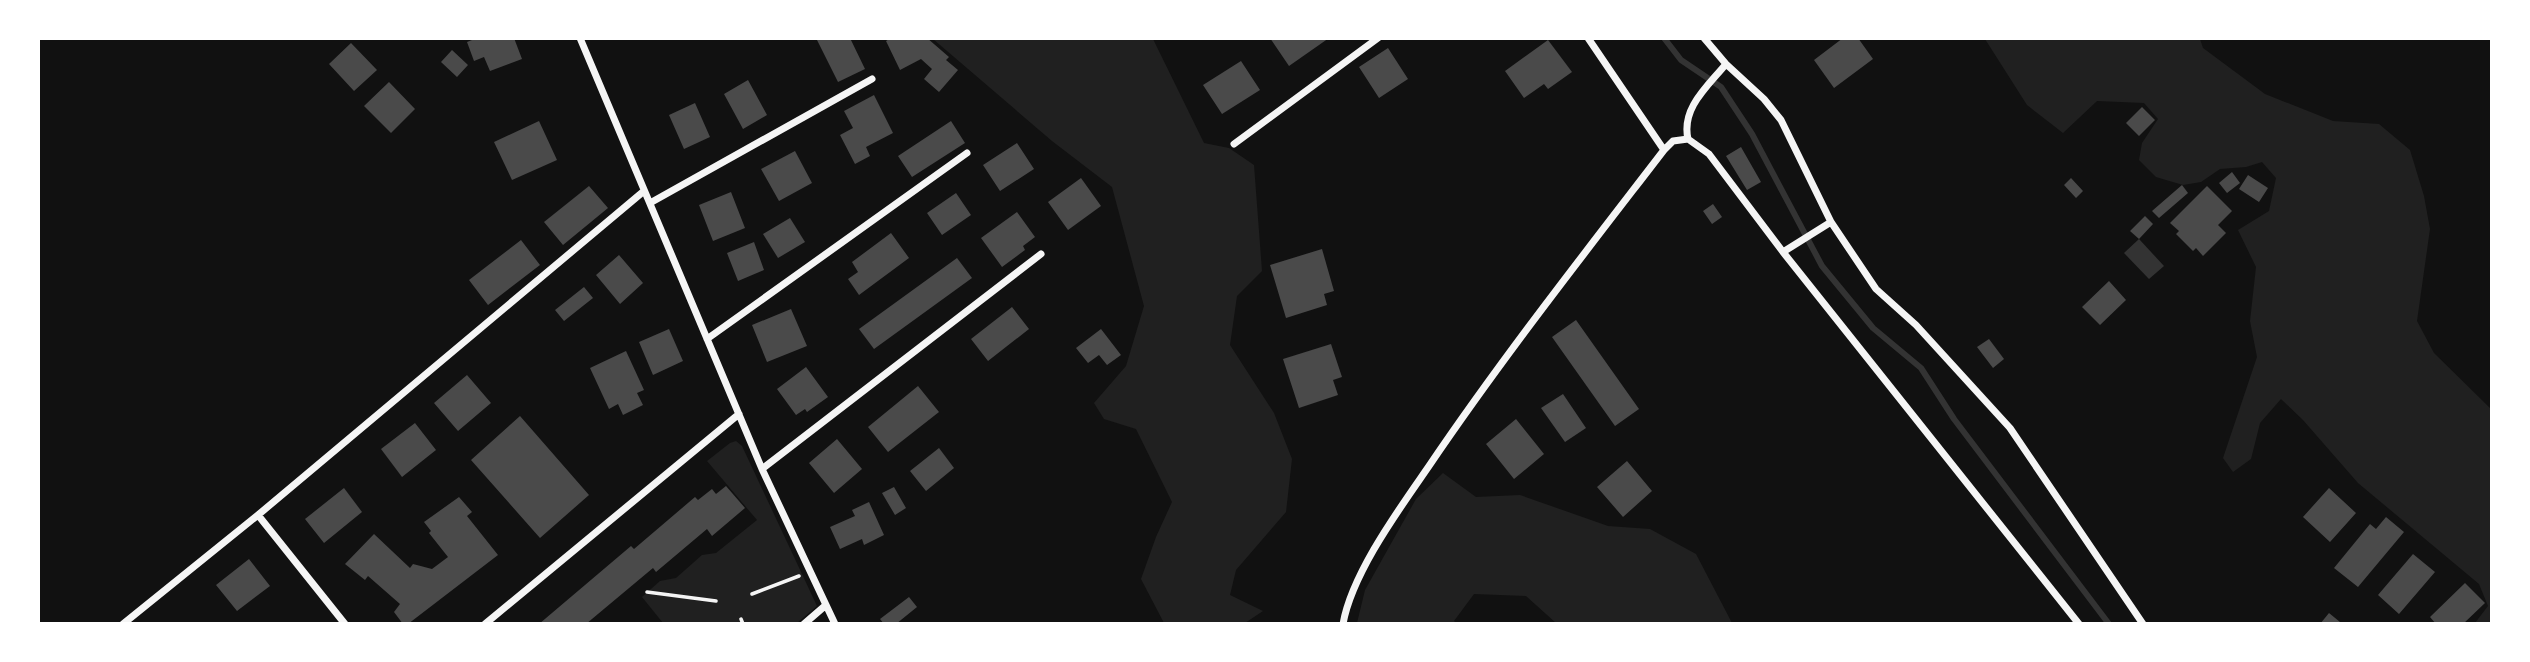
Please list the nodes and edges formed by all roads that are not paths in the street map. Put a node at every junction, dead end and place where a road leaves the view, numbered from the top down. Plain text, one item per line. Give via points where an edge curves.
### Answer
1 (580, 38) edge
2 (1378, 38) edge
3 (1588, 38) edge
4 (1704, 38) edge
5 (1726, 64) junction
6 (872, 79) dead end
7 (1688, 139) junction
8 (1234, 144) dead end
9 (1664, 150) junction
10 (967, 153) dead end
11 (644, 191) junction
12 (650, 203) junction
13 (1831, 222) junction
14 (1783, 252) junction
15 (1041, 254) dead end
16 (707, 339) junction
17 (738, 414) junction
18 (762, 470) junction
19 (258, 515) junction
20 (826, 605) junction
21 (123, 624) edge
22 (345, 624) edge
23 (485, 624) edge
24 (804, 624) edge
25 (835, 624) edge
26 (1343, 624) edge
27 (2078, 624) edge
28 (2143, 624) edge

1 - 11 street
2 - 8 street
3 - 9 street
4 - 5 street
5 - 7 street via 1692,107 1686,123
5 - 13 street via 1781,120
6 - 12 street
7 - 9 street via 1673,141
7 - 14 street via 1709,154
9 - 26 street via 1505,357 1414,487 1362,574
10 - 16 street
11 - 12 street
11 - 19 street
12 - 16 street
13 - 14 street
13 - 28 street via 1876,289 1916,325 2010,428
14 - 27 street
15 - 18 street
16 - 17 street
17 - 18 street
17 - 23 street
18 - 20 street
19 - 21 street
19 - 22 street
20 - 24 street
20 - 25 street

